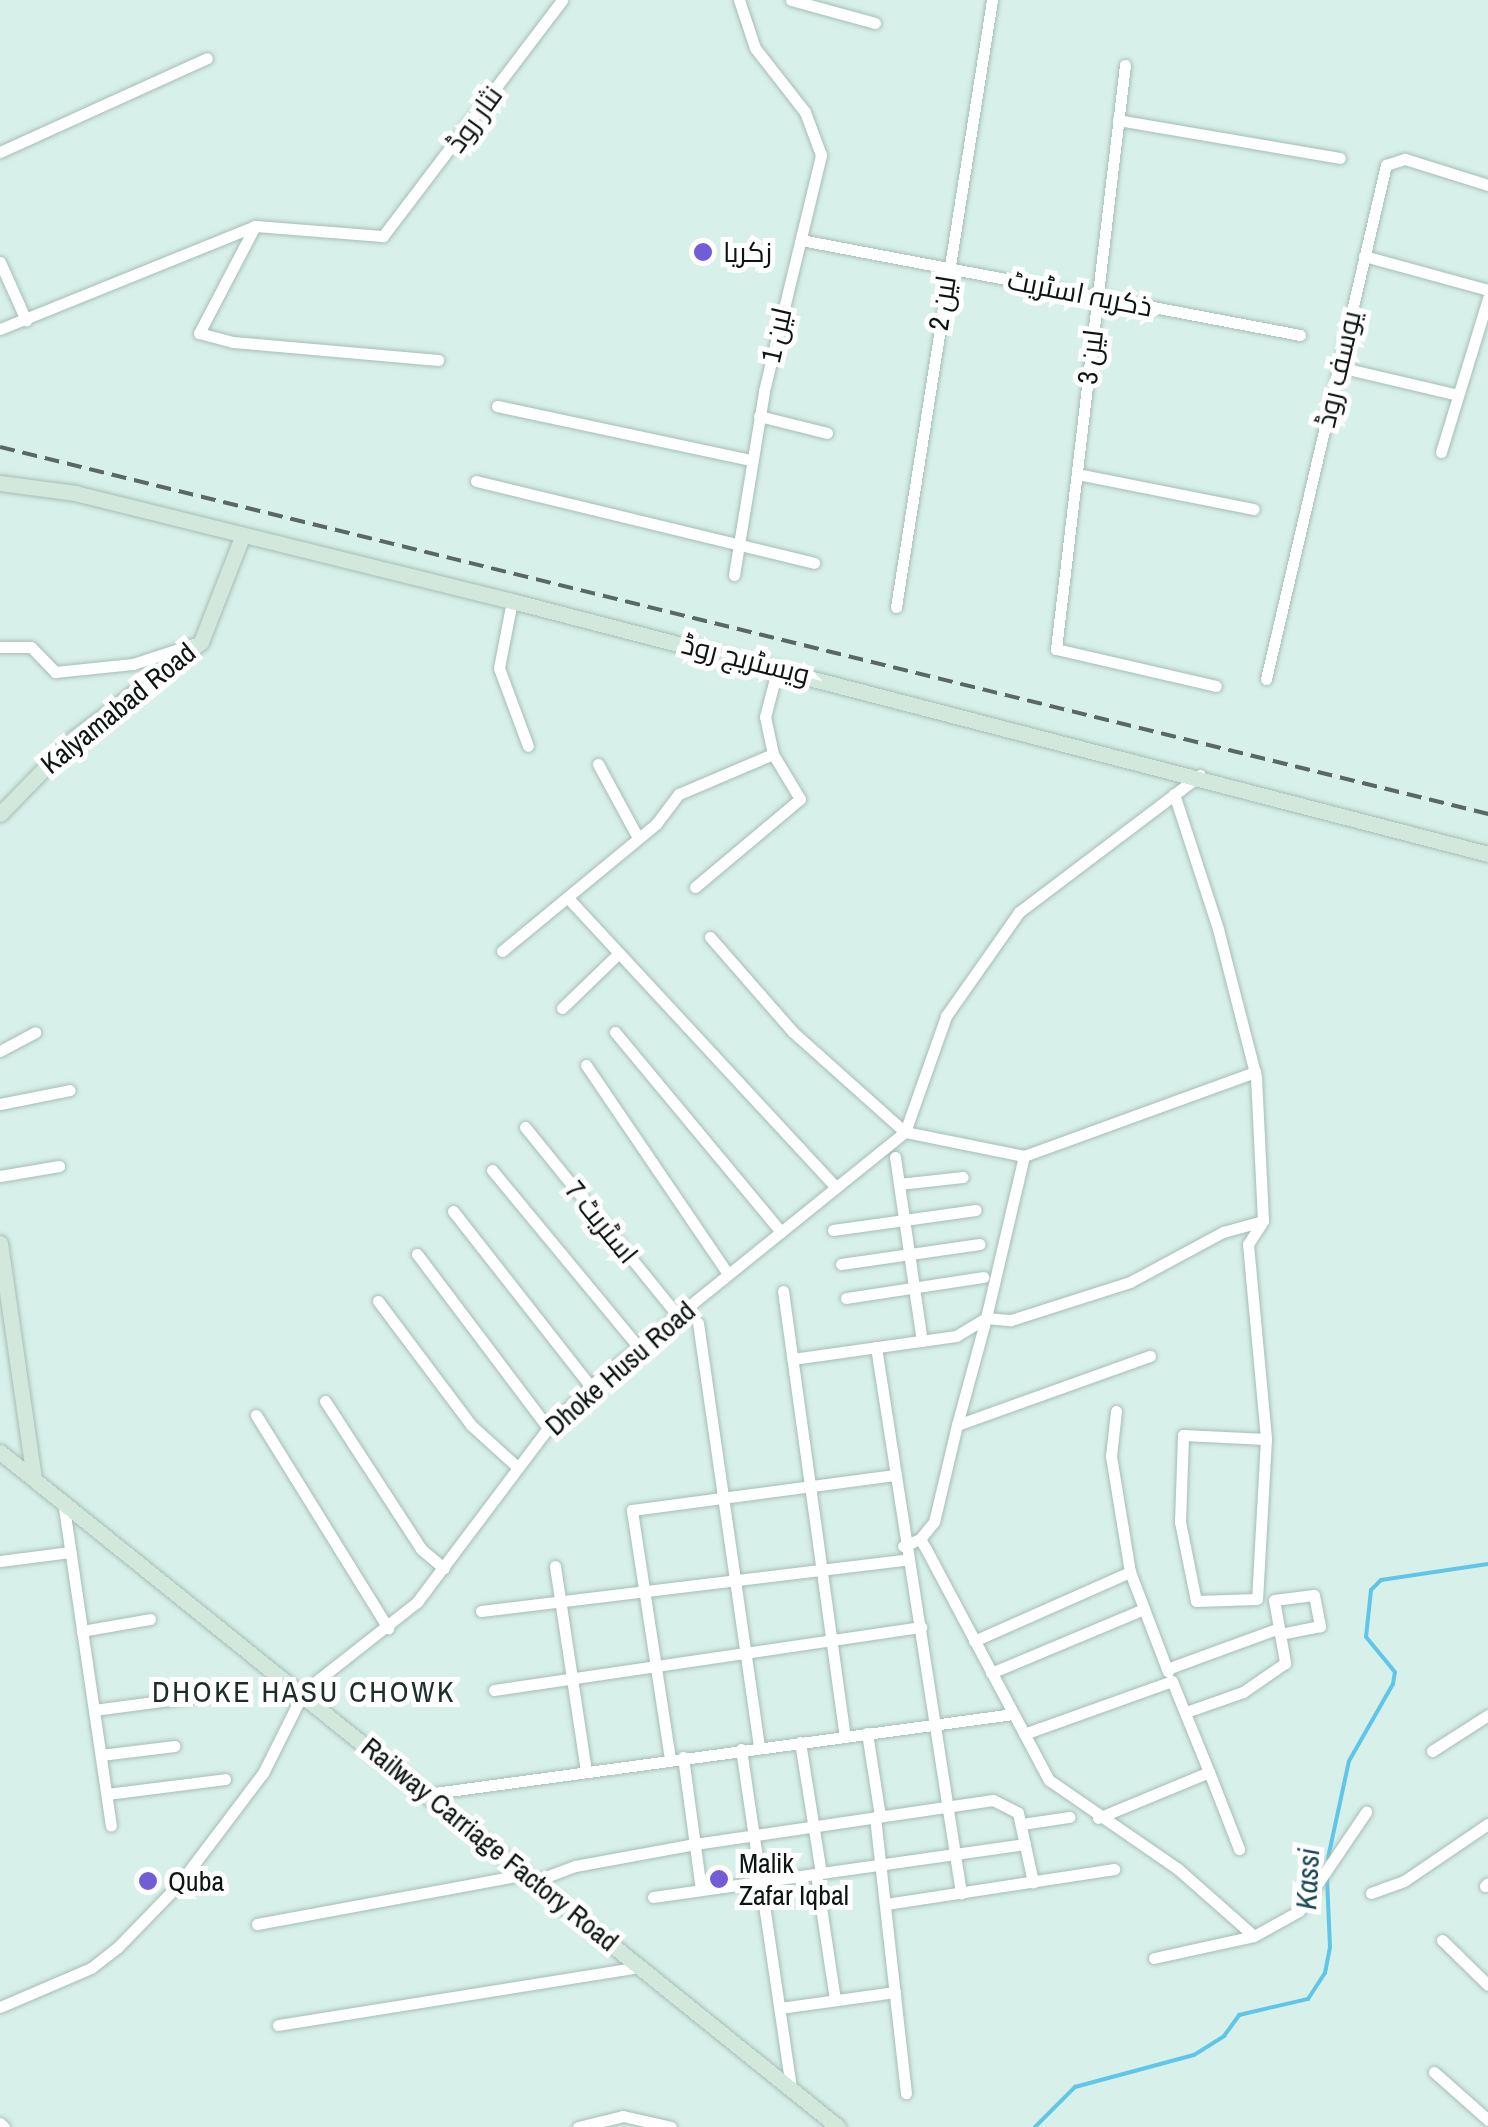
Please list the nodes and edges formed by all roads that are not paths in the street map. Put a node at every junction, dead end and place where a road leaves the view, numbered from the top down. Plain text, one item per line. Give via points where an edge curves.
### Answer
1 (562, 0) edge
2 (739, 0) edge
3 (792, 0) edge
4 (992, 0) edge
5 (875, 22) dead end
6 (208, 58) dead end
7 (1125, 65) dead end
8 (1118, 120) junction
9 (0, 152) edge
10 (1340, 158) dead end
11 (1488, 185) edge
12 (255, 226) junction
13 (801, 240) junction
14 (1364, 256) junction
15 (0, 262) edge
16 (947, 268) junction
17 (1488, 290) edge
18 (1098, 296) junction
19 (1488, 298) edge
20 (26, 320) junction
21 (0, 330) edge
22 (1300, 335) dead end
23 (438, 360) dead end
24 (1338, 368) junction
25 (1458, 395) junction
26 (498, 406) dead end
27 (759, 416) junction
28 (828, 433) dead end
29 (1441, 452) dead end
30 (752, 460) junction
31 (1077, 474) junction
32 (476, 481) dead end
33 (0, 483) edge
34 (1254, 508) dead end
35 (242, 538) junction
36 (739, 545) junction
37 (814, 563) dead end
38 (734, 575) dead end
39 (512, 601) junction
40 (896, 607) dead end
41 (201, 642) junction
42 (0, 646) edge
43 (778, 667) junction
44 (1266, 679) dead end
45 (1216, 686) dead end
46 (528, 746) dead end
47 (773, 754) junction
48 (598, 764) dead end
49 (1200, 775) junction
50 (1174, 794) junction
51 (0, 814) edge
52 (638, 838) junction
53 (1488, 854) edge
54 (696, 888) dead end
55 (568, 898) junction
56 (710, 937) dead end
57 (502, 951) dead end
58 (618, 953) junction
59 (562, 1008) dead end
60 (35, 1032) dead end
61 (615, 1032) dead end
62 (0, 1051) edge
63 (586, 1065) dead end
64 (1255, 1072) junction
65 (70, 1090) dead end
66 (0, 1104) edge
67 (525, 1127) dead end
68 (905, 1132) junction
69 (1024, 1156) junction
70 (895, 1157) dead end
71 (58, 1166) dead end
72 (492, 1170) dead end
73 (0, 1176) edge
74 (963, 1177) dead end
75 (899, 1184) junction
76 (836, 1186) junction
77 (976, 1210) dead end
78 (453, 1211) dead end
79 (904, 1220) junction
80 (1263, 1221) junction
81 (833, 1230) dead end
82 (781, 1232) junction
83 (0, 1243) edge
84 (980, 1244) dead end
85 (417, 1254) dead end
86 (909, 1254) junction
87 (841, 1264) dead end
88 (728, 1274) junction
89 (982, 1277) dead end
90 (914, 1288) junction
91 (783, 1291) dead end
92 (846, 1298) dead end
93 (378, 1301) dead end
94 (678, 1316) junction
95 (986, 1318) junction
96 (698, 1323) dead end
97 (922, 1341) junction
98 (876, 1348) junction
99 (640, 1349) junction
100 (1150, 1356) dead end
101 (793, 1359) junction
102 (590, 1386) junction
103 (326, 1400) dead end
104 (1116, 1411) dead end
105 (256, 1415) dead end
106 (957, 1424) junction
107 (548, 1428) junction
108 (1266, 1439) junction
109 (0, 1452) edge
110 (514, 1464) junction
111 (892, 1475) junction
112 (34, 1478) junction
113 (811, 1485) junction
114 (723, 1496) junction
115 (63, 1502) junction
116 (920, 1540) junction
117 (70, 1552) junction
118 (904, 1553) junction
119 (0, 1562) edge
120 (556, 1566) dead end
121 (444, 1568) junction
122 (823, 1570) junction
123 (1130, 1572) junction
124 (735, 1580) junction
125 (644, 1591) junction
126 (561, 1601) junction
127 (1144, 1608) junction
128 (482, 1610) dead end
129 (150, 1620) dead end
130 (388, 1628) junction
131 (921, 1628) junction
132 (82, 1631) junction
133 (1280, 1631) junction
134 (832, 1640) junction
135 (974, 1641) junction
136 (746, 1653) junction
137 (656, 1666) junction
138 (991, 1673) junction
139 (1170, 1675) junction
140 (572, 1679) junction
141 (494, 1690) dead end
142 (304, 1691) junction
143 (229, 1692) dead end
144 (94, 1710) junction
145 (1186, 1712) junction
146 (1012, 1714) junction
147 (1488, 1716) edge
148 (933, 1724) junction
149 (866, 1733) junction
150 (1024, 1734) junction
151 (845, 1736) junction
152 (800, 1742) junction
153 (174, 1746) dead end
154 (759, 1747) junction
155 (741, 1750) junction
156 (1432, 1752) dead end
157 (101, 1755) junction
158 (676, 1758) junction
159 (586, 1770) junction
160 (1209, 1772) junction
161 (225, 1779) dead end
162 (106, 1794) junction
163 (427, 1794) junction
164 (944, 1807) junction
165 (1366, 1812) dead end
166 (878, 1817) junction
167 (1070, 1817) dead end
168 (1098, 1818) junction
169 (1022, 1824) junction
170 (1488, 1824) edge
171 (111, 1826) dead end
172 (815, 1826) junction
173 (755, 1834) junction
174 (694, 1844) junction
175 (1026, 1844) junction
176 (1239, 1848) dead end
177 (954, 1854) junction
178 (881, 1864) junction
179 (1114, 1869) dead end
180 (818, 1873) junction
181 (531, 1878) junction
182 (762, 1881) junction
183 (1032, 1882) junction
184 (701, 1890) junction
185 (961, 1893) junction
186 (1371, 1893) dead end
187 (652, 1897) dead end
188 (886, 1904) junction
189 (257, 1924) dead end
190 (1254, 1936) junction
191 (1442, 1940) dead end
192 (1154, 1958) dead end
193 (641, 1967) junction
194 (1488, 1985) edge
195 (895, 1992) junction
196 (834, 2000) junction
197 (0, 2007) edge
198 (780, 2008) junction
199 (278, 2026) dead end
200 (1434, 2072) dead end
201 (791, 2090) junction
202 (906, 2093) dead end
203 (1488, 2120) edge
204 (630, 2122) edge
205 (578, 2127) edge
206 (671, 2127) edge
207 (838, 2127) edge

1 - 12 street, نثار روڈ via 384,236
2 - 13 street, لین 1 via 755,48 805,112 822,155
3 - 5 street
4 - 16 street, لین 2
6 - 9 street
7 - 8 street, لین 3
8 - 10 street
8 - 18 street, لین 3
11 - 14 street, یوسف روڈ via 1395,158 1386,165
12 - 20 street
12 - 23 street via 199,332 234,342
13 - 16 street, ذکریہ اسٹریٹ
13 - 27 street, لین 1
14 - 17 street
14 - 24 street, یوسف روڈ
15 - 20 street
16 - 18 street, ذکریہ اسٹریٹ
16 - 40 street, لین 2
18 - 22 street, ذکریہ اسٹریٹ
18 - 31 street, لین 3
19 - 25 street
20 - 21 street
24 - 25 street
24 - 44 street, یوسف روڈ
25 - 29 street
26 - 30 street
27 - 28 street
27 - 30 street, لین 1
30 - 36 street, لین 1
31 - 34 street
31 - 45 street, لین 3 via 1056,649
32 - 36 street
33 - 35 main road, ویسٹریج روڈ via 76,494
35 - 39 main road, ویسٹریج روڈ
35 - 41 main road, Kalyamabad Road
36 - 37 street
36 - 38 street, لین 1
39 - 43 main road, ویسٹریج روڈ
39 - 46 street via 500,668
41 - 42 street via 133,664 55,672 31,647
41 - 51 main road, Kalyamabad Road via 74,738
43 - 47 street via 765,718
43 - 49 main road, ویسٹریج روڈ
47 - 52 street via 679,794
47 - 54 street via 800,799
48 - 52 street
49 - 50 street
49 - 53 main road, ویسٹریج روڈ
50 - 64 street
50 - 68 street via 1018,912 946,1016
52 - 55 street
55 - 57 street
55 - 58 street
56 - 68 street via 792,1032
58 - 59 street
58 - 76 street
60 - 62 street
61 - 82 street
63 - 88 street
64 - 69 street
64 - 80 street
65 - 66 street
67 - 94 street, اسٹریٹ 7
68 - 69 street
68 - 76 street, Dhoke Husu Road
69 - 95 street
70 - 75 street
71 - 73 street
72 - 99 street
74 - 75 street
75 - 79 street
76 - 82 street, Dhoke Husu Road
77 - 79 street
78 - 102 street
79 - 81 street
79 - 86 street
80 - 95 street via 1223,1232 1130,1282 1012,1320
80 - 108 street via 1248,1244
82 - 88 street, Dhoke Husu Road
83 - 112 main road
84 - 86 street
85 - 107 street
86 - 87 street
86 - 90 street
88 - 94 street, Dhoke Husu Road
89 - 90 street
90 - 92 street
90 - 97 street
91 - 101 street
93 - 110 street via 471,1424
94 - 99 street, Dhoke Husu Road
95 - 97 street via 956,1336
95 - 106 street
96 - 114 street
97 - 98 street
98 - 101 street
98 - 111 street
99 - 102 street, Dhoke Husu Road
100 - 106 street
101 - 113 street
102 - 107 street, Dhoke Husu Road
103 - 121 street via 421,1549
104 - 123 street via 1111,1456
105 - 130 street
106 - 116 street via 934,1522
107 - 110 street, Dhoke Husu Road
108 - 108 street via 1257,1599 1196,1601 1180,1522 1184,1435
109 - 112 main road, Railway Carriage Factory Road
110 - 121 street, Dhoke Husu Road
111 - 113 street
111 - 118 street
112 - 115 main road, Railway Carriage Factory Road
113 - 114 street
113 - 122 street
114 - 124 street
114 - 125 street via 632,1510
115 - 117 street
115 - 142 main road, Railway Carriage Factory Road
116 - 118 street
116 - 135 street
117 - 119 street
117 - 132 street
118 - 122 street
118 - 131 street
120 - 126 street
121 - 130 street, Dhoke Husu Road
122 - 124 street
122 - 134 street
123 - 127 street
123 - 135 street
124 - 125 street
124 - 136 street
125 - 126 street
125 - 137 street
126 - 128 street
126 - 140 street
127 - 138 street
127 - 139 street
129 - 132 street
130 - 142 street, Dhoke Husu Road
131 - 134 street
131 - 148 street
132 - 144 street
133 - 133 street via 1274,1600 1314,1595 1320,1626
133 - 139 street
133 - 145 street via 1285,1663 1244,1692
134 - 136 street
134 - 151 street
135 - 138 street
136 - 137 street
136 - 154 street
137 - 140 street
137 - 158 street
138 - 146 street
139 - 145 street
139 - 150 street
140 - 141 street
140 - 159 street
142 - 163 main road, Railway Carriage Factory Road
142 - 197 street, Dhoke Husu Road via 263,1772 178,1884 91,1968
143 - 144 street
144 - 157 street
145 - 160 street
146 - 148 street
146 - 150 street
147 - 156 street
148 - 149 street
148 - 164 street
149 - 151 street
149 - 166 street
150 - 168 street via 1050,1780
151 - 152 street
152 - 154 street
152 - 172 street
153 - 157 street
154 - 155 street
155 - 158 street
155 - 173 street
157 - 162 street
158 - 159 street
158 - 174 street
159 - 163 street
160 - 168 street
160 - 176 street
161 - 162 street
162 - 171 street
163 - 181 main road, Railway Carriage Factory Road
164 - 166 street
164 - 169 street via 1004,1800
164 - 177 street
165 - 190 street via 1299,1910
166 - 172 street
166 - 178 street
167 - 169 street
168 - 190 street via 1178,1869
169 - 175 street
170 - 186 street via 1404,1881
172 - 173 street
172 - 180 street
173 - 174 street
173 - 182 street
174 - 181 street
174 - 184 street
175 - 177 street
175 - 183 street
177 - 178 street
177 - 185 street
178 - 180 street
178 - 188 street
179 - 183 street
180 - 182 street
180 - 196 street
181 - 189 street
181 - 193 main road, Railway Carriage Factory Road
182 - 184 street
182 - 198 street
183 - 185 street
184 - 187 street
185 - 188 street
188 - 195 street
190 - 192 street
191 - 194 street
193 - 199 street
193 - 201 main road, Railway Carriage Factory Road
195 - 196 street
195 - 202 street
196 - 198 street
198 - 201 street
200 - 203 street
201 - 207 main road, Railway Carriage Factory Road
204 - 205 street
204 - 206 street

